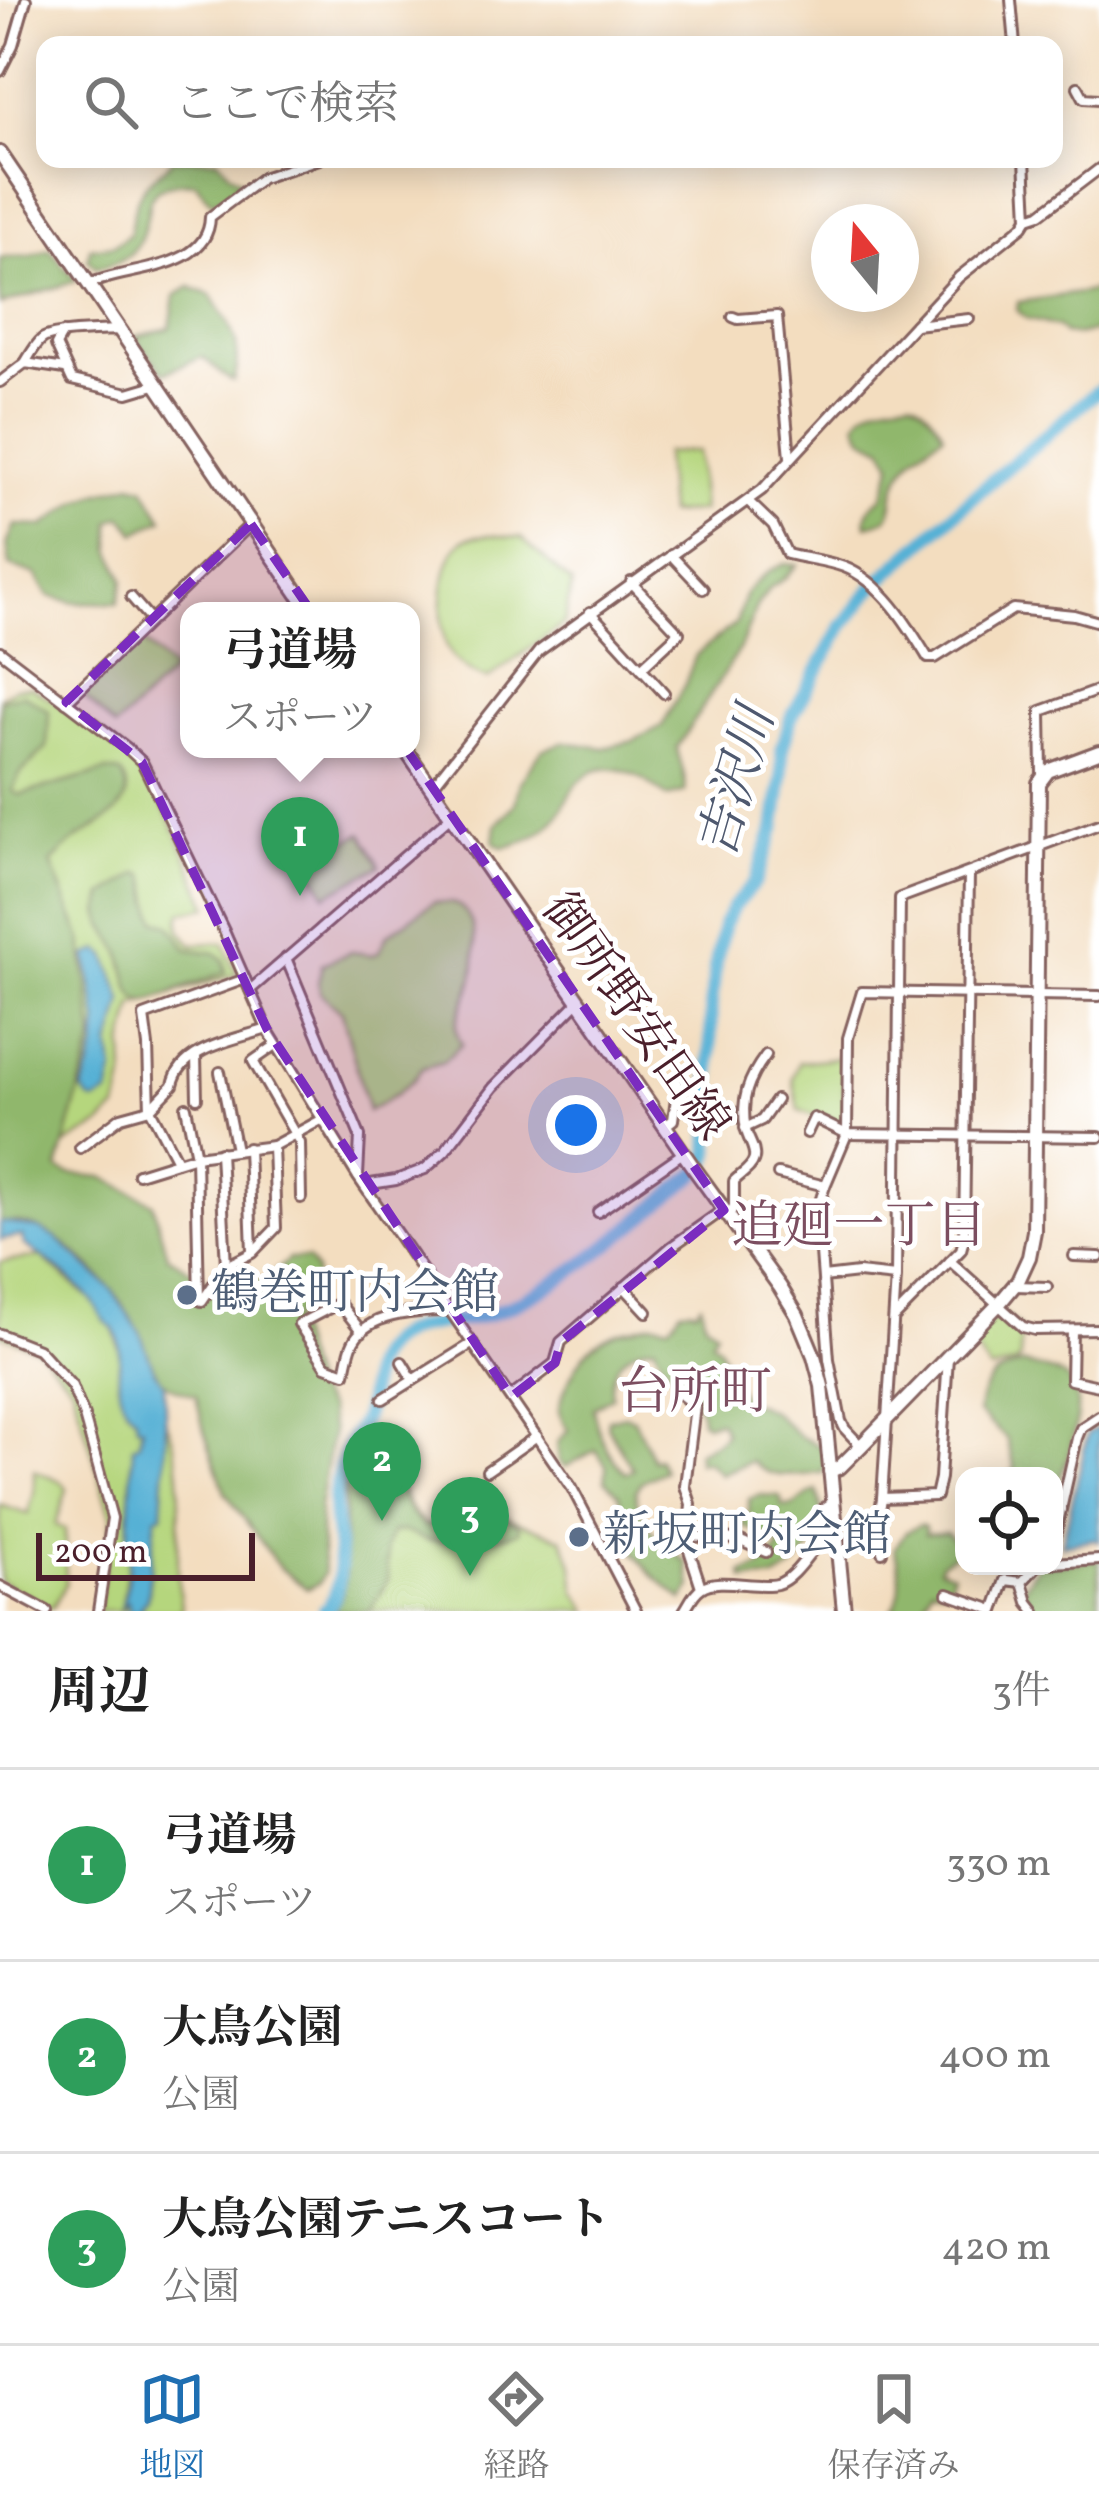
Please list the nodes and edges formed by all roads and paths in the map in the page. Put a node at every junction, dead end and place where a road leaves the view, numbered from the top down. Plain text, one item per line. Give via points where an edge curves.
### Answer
1 (26, 0) edge
2 (1011, 0) edge
3 (1014, 36) edge
4 (0, 70) edge
5 (1078, 87) dead end
6 (1099, 99) edge
7 (0, 153) edge
8 (292, 168) edge
9 (1025, 168) edge
10 (1099, 169) edge
11 (1028, 218) junction
12 (89, 284) junction
13 (733, 317) dead end
14 (969, 319) dead end
15 (914, 325) junction
16 (120, 330) junction
17 (63, 334) junction
18 (25, 363) junction
19 (66, 369) junction
20 (0, 382) edge
21 (156, 384) junction
22 (790, 459) junction
23 (748, 502) junction
24 (251, 524) junction
25 (670, 555) junction
26 (632, 582) junction
27 (704, 589) dead end
28 (131, 597) dead end
29 (304, 602) edge
30 (590, 612) junction
31 (151, 620) junction
32 (1099, 622) edge
33 (0, 651) edge
34 (641, 668) junction
35 (1099, 690) edge
36 (664, 693) dead end
37 (66, 702) junction
38 (1099, 752) edge
39 (411, 758) edge
40 (1042, 775) junction
41 (431, 788) junction
42 (451, 816) junction
43 (1099, 824) edge
44 (1039, 846) junction
45 (968, 872) junction
46 (286, 958) junction
47 (245, 979) junction
48 (250, 990) junction
49 (1037, 994) junction
50 (900, 995) junction
51 (968, 995) junction
52 (1099, 996) edge
53 (578, 1002) junction
54 (267, 1029) junction
55 (276, 1045) junction
56 (196, 1054) junction
57 (766, 1055) dead end
58 (220, 1072) dead end
59 (678, 1084) dead end
60 (197, 1098) dead end
61 (776, 1100) dead end
62 (186, 1107) dead end
63 (150, 1109) junction
64 (321, 1120) junction
65 (664, 1126) junction
66 (745, 1128) junction
67 (807, 1132) dead end
68 (847, 1134) junction
69 (898, 1134) junction
70 (296, 1135) junction
71 (964, 1136) junction
72 (1036, 1136) junction
73 (1099, 1137) edge
74 (273, 1146) junction
75 (80, 1148) dead end
76 (248, 1148) junction
77 (236, 1150) junction
78 (220, 1152) junction
79 (683, 1153) junction
80 (196, 1156) junction
81 (177, 1161) junction
82 (138, 1174) dead end
83 (778, 1174) dead end
84 (361, 1181) junction
85 (825, 1186) junction
86 (301, 1198) dead end
87 (598, 1213) dead end
88 (726, 1213) junction
89 (252, 1253) junction
90 (1074, 1256) dead end
91 (1099, 1257) edge
92 (950, 1261) junction
93 (226, 1266) junction
94 (823, 1277) junction
95 (896, 1277) junction
96 (1015, 1286) junction
97 (624, 1287) junction
98 (1047, 1287) dead end
99 (998, 1305) junction
100 (450, 1311) junction
101 (647, 1312) dead end
102 (894, 1318) junction
103 (1099, 1329) edge
104 (1072, 1330) junction
105 (362, 1332) junction
106 (0, 1334) edge
107 (473, 1343) junction
108 (948, 1357) junction
109 (402, 1362) dead end
110 (413, 1380) junction
111 (1099, 1386) edge
112 (676, 1391) dead end
113 (511, 1397) junction
114 (383, 1399) dead end
115 (1099, 1417) edge
116 (886, 1420) junction
117 (537, 1436) junction
118 (861, 1446) junction
119 (830, 1471) junction
120 (487, 1472) dead end
121 (882, 1498) junction
122 (834, 1501) junction
123 (1063, 1501) edge
124 (688, 1536) junction
125 (766, 1552) dead end
126 (882, 1552) dead end
127 (1099, 1559) edge
128 (1063, 1562) edge
129 (1028, 1575) edge
130 (1022, 1582) junction
131 (0, 1586) edge
132 (701, 1587) junction
133 (948, 1594) dead end
134 (47, 1611) edge
135 (98, 1611) edge
136 (636, 1611) edge
137 (684, 1611) edge
138 (844, 1611) edge
139 (994, 1611) edge
140 (1036, 1611) edge

1 - 4 street
2 - 3 street
5 - 6 street via 1084,98
7 - 12 main road
8 - 12 street via 262,178 210,217 199,249
9 - 11 street
10 - 11 street
11 - 15 street
12 - 16 main road
13 - 22 street via 777,316
14 - 15 street
15 - 22 street
16 - 17 street
16 - 21 main road
17 - 18 street via 43,337
17 - 19 street via 56,345
18 - 19 street
18 - 20 street
19 - 21 street via 72,380 128,393
21 - 24 main road
22 - 23 street
23 - 25 street
23 - 32 street via 779,533 787,554 846,568 870,583 928,658 1013,609
24 - 29 main road
24 - 31 street
25 - 26 street
25 - 27 street
26 - 30 street
26 - 34 street via 679,633
28 - 31 street
30 - 34 street
30 - 41 street via 523,668
31 - 37 street
33 - 37 street
34 - 36 street
35 - 40 street via 1041,711
37 - 47 street via 142,762
38 - 40 main road
39 - 41 main road, 御所野安田線
40 - 44 main road
41 - 42 main road, 御所野安田線
42 - 46 street
42 - 53 main road, 御所野安田線
43 - 44 street
44 - 45 street
44 - 49 main road
45 - 50 street via 900,898
45 - 51 street
46 - 48 street
46 - 84 street via 360,1136
47 - 48 street
47 - 63 street via 144,1016
48 - 54 street
49 - 51 street
49 - 52 street
49 - 72 main road
50 - 51 street
50 - 68 street via 862,992 848,1038
50 - 69 street
51 - 71 street
53 - 65 main road, 御所野安田線
53 - 84 street via 425,1169
54 - 55 street
54 - 56 street
55 - 64 street
55 - 70 street via 253,1061
56 - 60 street
56 - 63 street
57 - 66 street via 746,1089
58 - 77 street
59 - 65 street via 673,1120
61 - 66 street
62 - 80 street
63 - 75 street via 121,1117
63 - 81 street
64 - 70 street
64 - 84 street
65 - 79 main road, 御所野安田線
66 - 88 street via 755,1156 734,1181
67 - 68 street via 814,1118
68 - 69 street
68 - 85 street
69 - 71 street
69 - 95 street
70 - 74 street
70 - 86 street
71 - 72 street
71 - 92 street via 964,1239
72 - 73 street
72 - 96 main road via 1034,1231
74 - 76 street
74 - 89 street via 276,1228
76 - 77 street
76 - 89 street
77 - 78 street
78 - 80 street
78 - 93 street
79 - 87 street
79 - 88 main road, 御所野安田線
80 - 81 street
80 - 93 street via 199,1300
81 - 82 street
83 - 85 street
84 - 100 street
85 - 94 street
88 - 97 street
88 - 119 main road, 御所野安田線 via 780,1287 814,1356
89 - 93 street
90 - 91 street
92 - 99 street
92 - 102 street
94 - 95 street
94 - 118 street via 841,1421
95 - 102 street
96 - 98 street
96 - 99 main road
97 - 101 street
97 - 113 street
99 - 104 street via 1023,1327
99 - 108 main road
100 - 105 street via 380,1319
100 - 107 street
102 - 116 street
103 - 104 street
104 - 111 street via 1071,1380
105 - 105 street via 345,1373 326,1366 298,1324 339,1303
106 - 135 street via 38,1349 72,1386 84,1416 112,1518
107 - 110 street
107 - 113 street
108 - 116 main road
108 - 121 street via 936,1496
109 - 110 street
110 - 114 street
112 - 124 street via 695,1406
113 - 117 street
115 - 123 street via 1081,1428
116 - 118 main road
116 - 121 street
117 - 120 street
117 - 136 street
118 - 119 main road
119 - 122 main road, 御所野安田線
121 - 126 street
122 - 132 street via 824,1508 824,1537 783,1581
122 - 138 main road, 御所野安田線
124 - 125 street
124 - 132 street
127 - 128 street
129 - 130 street
130 - 139 street via 1005,1580
130 - 140 street
131 - 134 street
132 - 137 street
133 - 139 street

